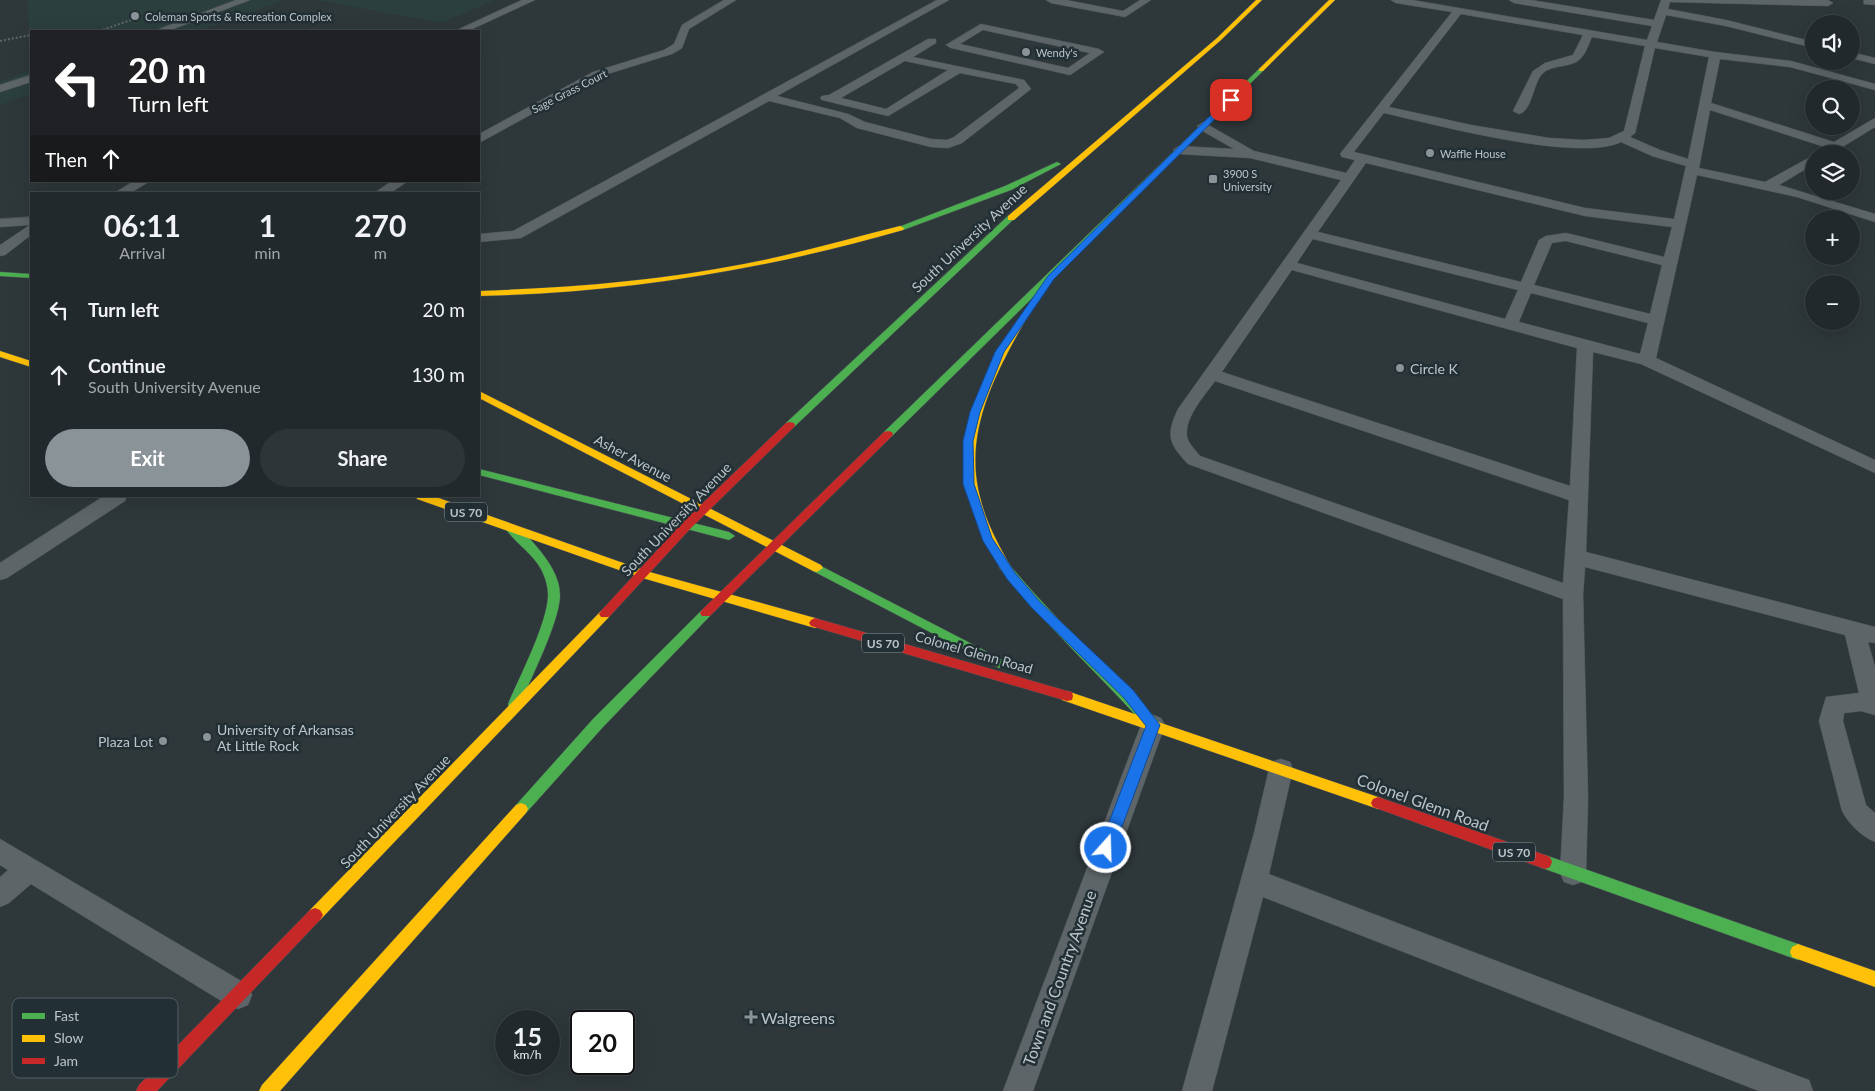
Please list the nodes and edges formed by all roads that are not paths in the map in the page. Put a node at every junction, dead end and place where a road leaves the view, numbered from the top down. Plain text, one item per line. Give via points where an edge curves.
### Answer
1 (245, 0) edge
2 (530, 0) edge
3 (731, 0) edge
4 (944, 0) edge
5 (1051, 0) edge
6 (1146, 0) edge
7 (1259, 0) edge
8 (1332, 0) edge
9 (1396, 0) edge
10 (1514, 0) edge
11 (1666, 0) edge
12 (1672, 0) edge
13 (1828, 3) dead end
14 (1458, 11) junction
15 (1662, 11) junction
16 (1658, 24) junction
17 (981, 27) joint
18 (162, 30) edge
19 (462, 30) edge
20 (1589, 33) junction
21 (932, 41) dead end
22 (1805, 43) edge
23 (1651, 44) junction
24 (1715, 55) junction
25 (1860, 57) edge
26 (903, 58) junction
27 (1875, 61) edge
28 (958, 69) junction
29 (30, 78) edge
30 (1875, 87) edge
31 (785, 88) junction
32 (0, 89) edge
33 (768, 97) junction
34 (831, 99) junction
35 (756, 103) junction
36 (1705, 106) junction
37 (1381, 109) junction
38 (1519, 111) dead end
39 (1875, 122) edge
40 (1122, 123) junction
41 (861, 125) junction
42 (1203, 126) junction
43 (480, 138) edge
44 (1624, 138) junction
45 (1832, 145) edge
46 (1837, 145) edge
47 (1179, 150) junction
48 (1250, 154) junction
49 (1363, 158) junction
50 (1805, 164) edge
51 (1692, 167) junction
52 (1349, 178) junction
53 (142, 182) edge
54 (400, 182) edge
55 (1768, 187) junction
56 (123, 192) edge
57 (383, 192) edge
58 (1875, 218) edge
59 (30, 221) edge
60 (0, 223) edge
61 (1679, 224) junction
62 (30, 230) edge
63 (1310, 234) junction
64 (480, 238) edge
65 (0, 252) edge
66 (1670, 263) junction
67 (1288, 265) junction
68 (0, 274) edge
69 (30, 276) edge
70 (1051, 278) junction
71 (1526, 288) junction
72 (480, 294) edge
73 (1656, 320) junction
74 (1510, 326) junction
75 (1585, 345) junction
76 (0, 354) edge
77 (1647, 360) junction
78 (30, 364) edge
79 (1212, 374) junction
80 (480, 395) edge
81 (1875, 467) edge
82 (480, 472) edge
83 (1579, 496) junction
84 (116, 497) edge
85 (424, 497) edge
86 (702, 510) junction
87 (686, 526) junction
88 (510, 528) junction
89 (774, 547) junction
90 (1576, 557) junction
91 (0, 574) edge
92 (643, 574) junction
93 (1573, 595) junction
94 (722, 598) junction
95 (1865, 632) edge
96 (1045, 688) junction
97 (1874, 706) edge
98 (510, 714) junction
99 (1153, 725) junction
100 (1280, 769) junction
101 (1875, 830) edge
102 (0, 852) edge
103 (29, 869) junction
104 (1573, 873) junction
105 (1254, 881) junction
106 (0, 894) edge
107 (1875, 979) edge
108 (238, 994) junction
109 (178, 1057) edge
110 (157, 1078) edge
111 (145, 1091) edge
112 (268, 1091) edge
113 (1018, 1091) edge
114 (1197, 1091) edge
115 (1798, 1091) edge

1 - 18 lane
2 - 19 lane
3 - 43 lane, Sage Grass Court via 685,27 678,46 668,52 597,74
4 - 31 lane
5 - 6 lane via 1124,14
7 - 40 main road, South University Avenue
8 - 42 main road
9 - 14 lane
10 - 16 lane
11 - 15 lane
12 - 13 lane
14 - 20 lane
14 - 37 lane
15 - 16 lane
15 - 22 lane
16 - 23 lane
17 - 17 lane via 951,45 1070,72 1099,52
20 - 23 lane
20 - 38 lane via 1577,57 1537,72
21 - 26 lane
23 - 24 lane
23 - 44 lane via 1629,133
24 - 30 lane via 1791,64
24 - 36 lane
25 - 27 lane
26 - 28 lane
26 - 34 lane
28 - 34 lane via 888,113
28 - 41 lane via 1020,82 1025,89 958,140 948,144 931,143
29 - 32 lane
31 - 33 lane
31 - 34 lane
33 - 35 lane
33 - 41 lane via 844,116
35 - 41 lane via 834,123
35 - 64 lane via 516,235
36 - 45 lane
36 - 51 lane
37 - 44 lane via 1544,141 1555,136 1590,137 1607,142
37 - 49 lane via 1346,154
39 - 46 lane
40 - 72 main road via 1021,182 912,226 820,252 650,283
40 - 86 main road, South University Avenue via 1019,210
42 - 47 main road
42 - 48 lane
44 - 51 lane
47 - 48 lane
47 - 70 main road
48 - 52 lane
49 - 52 lane
49 - 61 lane via 1586,212
50 - 55 lane
51 - 55 lane
51 - 61 lane
52 - 63 lane
53 - 56 lane
54 - 57 lane
55 - 58 lane
59 - 60 lane
61 - 66 lane
62 - 65 lane
63 - 67 lane
63 - 71 lane
66 - 71 lane via 1566,238 1546,240
66 - 73 lane
67 - 74 lane
67 - 79 lane
68 - 69 main road
70 - 89 main road
70 - 99 main road via 1000,352 975,412 968,441 968,484 986,538 1011,576 1036,605 1128,694
71 - 73 lane
71 - 74 lane
73 - 77 lane
74 - 75 lane
75 - 77 lane
75 - 83 lane
76 - 78 main road
77 - 81 lane
79 - 83 lane
79 - 93 lane via 1187,409 1177,431 1180,445 1194,460
80 - 86 main road, Asher Avenue / US 70
82 - 87 main road
83 - 90 lane
84 - 91 lane
85 - 88 main road, US 70
86 - 87 main road, South University Avenue
86 - 89 main road, Asher Avenue / US 70
87 - 89 main road
87 - 92 main road, South University Avenue
88 - 92 main road, US 70
88 - 98 main road via 535,550 548,570 554,595
89 - 94 main road
89 - 96 main road, Colonel Glenn Road / US 70 via 828,571
90 - 93 lane
90 - 95 lane
92 - 94 main road, US 70
92 - 98 main road, South University Avenue
93 - 104 lane via 1576,798
94 - 96 main road, Colonel Glenn Road / US 70
94 - 112 main road via 598,723
95 - 97 lane
96 - 99 main road, Colonel Glenn Road / US 70
97 - 101 lane via 1860,702 1834,704 1831,720 1856,811
98 - 108 main road, South University Avenue
99 - 100 main road, Colonel Glenn Road / US 70
99 - 113 lane, Town and Country Avenue
100 - 104 main road, Colonel Glenn Road / US 70
100 - 105 lane
102 - 103 lane
103 - 106 lane
103 - 108 lane
104 - 107 main road, Colonel Glenn Road / US 70
105 - 114 lane
105 - 115 lane
108 - 109 main road, South University Avenue
110 - 111 main road, South University Avenue

